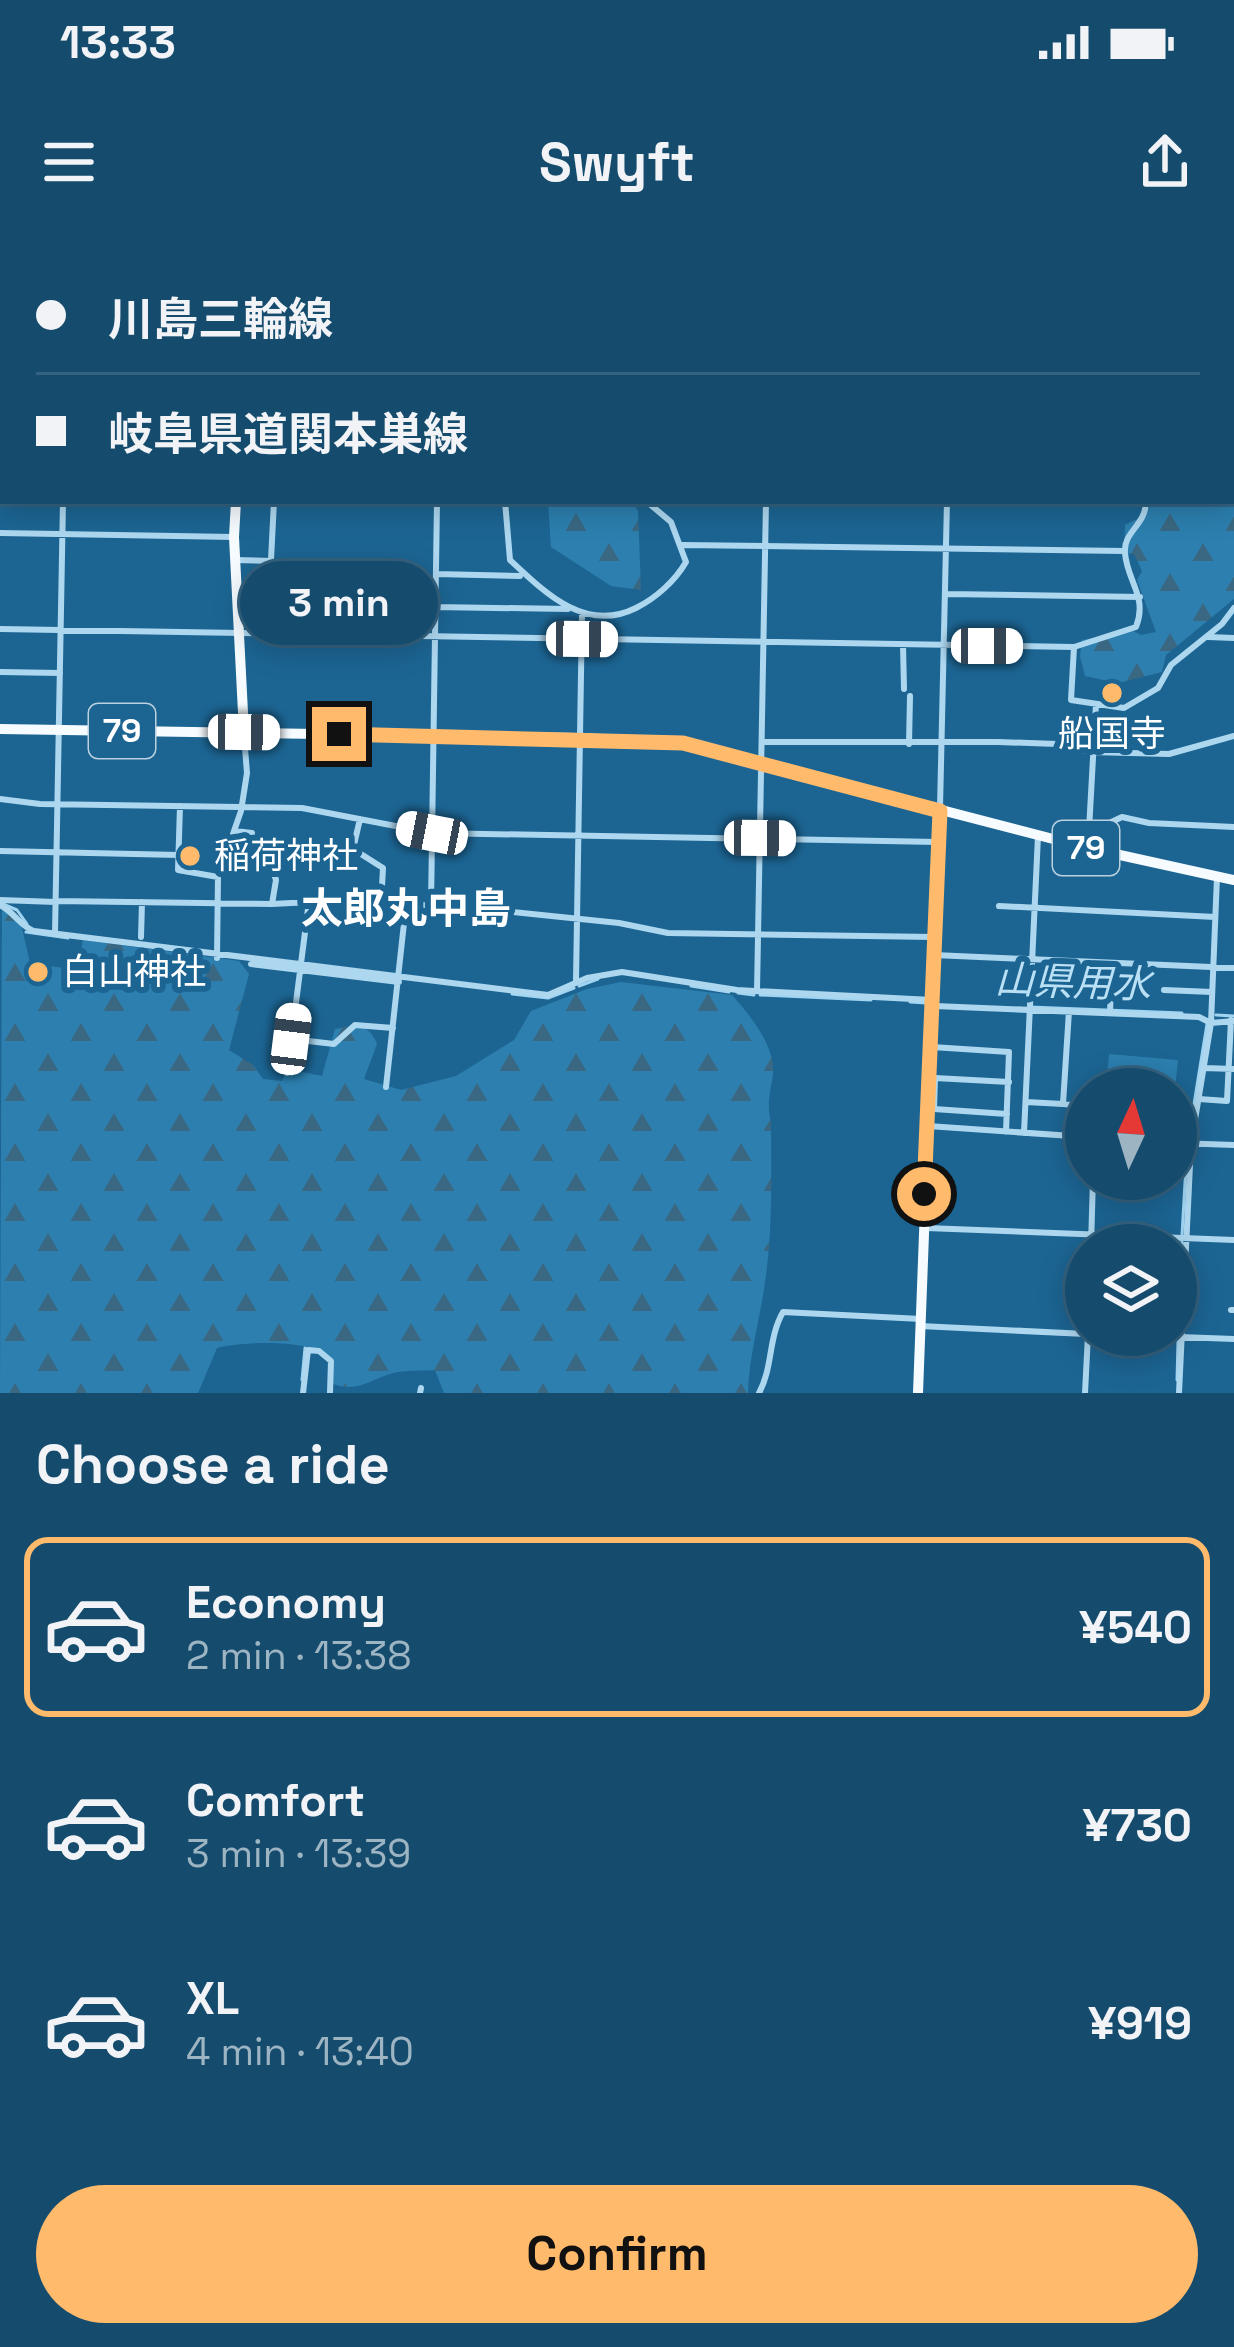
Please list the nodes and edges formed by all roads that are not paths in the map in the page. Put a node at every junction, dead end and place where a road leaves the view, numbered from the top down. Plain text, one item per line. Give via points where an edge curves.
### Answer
1 (63, 504) edge
2 (236, 504) edge
3 (274, 504) edge
4 (437, 504) edge
5 (505, 504) edge
6 (650, 504) edge
7 (766, 504) edge
8 (947, 504) edge
9 (1146, 504) edge
10 (0, 533) edge
11 (62, 534) junction
12 (234, 537) junction
13 (682, 545) junction
14 (765, 546) junction
15 (946, 549) junction
16 (1124, 551) junction
17 (236, 560) junction
18 (271, 560) junction
19 (436, 574) junction
20 (520, 576) dead end
21 (945, 594) junction
22 (371, 596) junction
23 (1141, 597) junction
24 (435, 607) junction
25 (1234, 608) edge
26 (572, 609) junction
27 (583, 613) junction
28 (62, 628) junction
29 (0, 629) edge
30 (238, 633) junction
31 (370, 635) junction
32 (435, 637) junction
33 (1207, 637) junction
34 (1234, 638) edge
35 (582, 639) junction
36 (764, 642) junction
37 (904, 645) junction
38 (944, 646) junction
39 (1074, 647) junction
40 (0, 672) edge
41 (60, 673) junction
42 (1096, 704) junction
43 (0, 729) edge
44 (59, 730) junction
45 (244, 732) junction
46 (434, 736) junction
47 (1234, 736) edge
48 (580, 738) junction
49 (761, 742) junction
50 (909, 744) junction
51 (942, 745) junction
52 (1091, 752) junction
53 (761, 761) junction
54 (0, 799) edge
55 (57, 802) junction
56 (180, 806) junction
57 (242, 807) junction
58 (940, 811) junction
59 (360, 819) junction
60 (1234, 827) edge
61 (235, 831) junction
62 (432, 833) junction
63 (1088, 833) junction
64 (579, 835) junction
65 (1037, 836) junction
66 (760, 838) junction
67 (938, 842) junction
68 (1088, 848) junction
69 (0, 851) edge
70 (56, 854) junction
71 (178, 855) junction
72 (1217, 876) junction
73 (218, 877) junction
74 (1234, 880) edge
75 (56, 901) junction
76 (309, 901) junction
77 (142, 902) junction
78 (0, 903) edge
79 (218, 904) junction
80 (272, 904) junction
81 (381, 904) junction
82 (406, 905) junction
83 (431, 906) junction
84 (999, 906) dead end
85 (1034, 907) junction
86 (1215, 916) junction
87 (578, 918) junction
88 (55, 934) junction
89 (759, 934) junction
90 (141, 938) dead end
91 (934, 938) junction
92 (934, 955) junction
93 (217, 956) junction
94 (1032, 957) junction
95 (251, 964) dead end
96 (300, 967) junction
97 (1214, 967) junction
98 (1234, 968) edge
99 (400, 979) junction
100 (576, 983) junction
101 (1111, 986) dead end
102 (1164, 990) dead end
103 (757, 991) junction
104 (1212, 992) junction
105 (932, 1003) junction
106 (1030, 1007) junction
107 (1069, 1011) junction
108 (1110, 1013) junction
109 (1233, 1021) edge
110 (1211, 1023) junction
111 (394, 1028) junction
112 (291, 1039) junction
113 (930, 1046) junction
114 (1204, 1068) junction
115 (1231, 1069) edge
116 (287, 1073) dead end
117 (1009, 1082) junction
118 (386, 1087) dead end
119 (1199, 1099) junction
120 (1026, 1102) junction
121 (1064, 1104) joint
122 (1197, 1110) edge
123 (1007, 1114) junction
124 (927, 1126) junction
125 (1006, 1132) junction
126 (1024, 1133) junction
127 (1065, 1136) edge
128 (1197, 1144) edge
129 (1234, 1144) edge
130 (923, 1227) junction
131 (1065, 1233) edge
132 (1197, 1238) edge
133 (1234, 1240) edge
134 (921, 1323) junction
135 (1065, 1333) edge
136 (1197, 1338) edge
137 (1234, 1339) edge
138 (1086, 1356) edge
139 (1180, 1356) edge
140 (303, 1393) edge
141 (330, 1393) edge
142 (759, 1393) edge
143 (918, 1393) edge
144 (1085, 1393) edge
145 (1179, 1393) edge

1 - 11 street
2 - 12 main road
3 - 18 street
4 - 19 street
5 - 26 street via 510,560
6 - 13 street via 671,521
7 - 14 street
8 - 15 street
9 - 16 street
10 - 11 street
11 - 12 street
11 - 28 street
12 - 17 main road
13 - 14 street
13 - 27 street via 686,562 652,599 616,617
14 - 15 street
14 - 36 street
15 - 16 street
15 - 21 street
16 - 23 street
17 - 18 street
17 - 30 main road
18 - 22 street via 310,562 342,590
19 - 20 street
19 - 24 street
21 - 23 street
21 - 38 street
22 - 24 street
22 - 31 street
23 - 39 street via 1131,631
24 - 26 street
24 - 32 street
25 - 33 street
26 - 27 street
27 - 35 street
28 - 29 street
28 - 30 street
28 - 41 street
30 - 31 street
30 - 45 main road
31 - 32 street
32 - 35 street
32 - 46 street
33 - 34 street
33 - 42 street via 1171,665 1157,688 1124,708
35 - 36 street
35 - 48 street
36 - 37 street
36 - 49 street
37 - 38 street
37 - 50 street
38 - 39 street
38 - 51 street
39 - 42 street via 1070,697
40 - 41 street
41 - 44 street
42 - 52 street
43 - 44 main road, 79
44 - 45 main road, 79
44 - 55 street
45 - 46 main road, 79
45 - 57 street
46 - 48 main road, 79
46 - 62 street
47 - 52 street via 1178,754
48 - 53 main road, 79 via 683,743
48 - 64 street
49 - 50 street
49 - 53 street
50 - 51 street
51 - 52 street via 1057,744
51 - 58 street
52 - 63 street
53 - 58 main road, 79
53 - 66 street
54 - 55 street
55 - 56 street
55 - 70 street
56 - 57 street
56 - 71 street
57 - 59 street
57 - 61 street
58 - 65 main road, 79
58 - 67 main road
59 - 62 street
59 - 81 street via 352,849 382,868
60 - 63 street via 1122,817
61 - 73 street
61 - 80 street via 252,833 249,859 272,867
62 - 64 street
62 - 83 street
63 - 68 street
64 - 66 street
64 - 87 street
65 - 68 main road, 79
65 - 85 street
66 - 67 street
66 - 89 street
67 - 91 main road
68 - 72 main road, 79
69 - 70 street
70 - 71 street
70 - 75 street
71 - 73 street via 178,870
72 - 74 main road, 79
72 - 86 street
73 - 79 street
75 - 77 street
75 - 78 street
75 - 88 street
76 - 80 street
76 - 81 street
76 - 96 street
77 - 79 street
77 - 90 street
78 - 88 street via 28,929
79 - 80 street
79 - 93 street
81 - 82 street
82 - 83 street
82 - 99 street
83 - 87 street
84 - 85 street
85 - 86 street
85 - 94 street
86 - 97 street
87 - 89 street via 668,933
87 - 100 street
88 - 93 street
89 - 91 street
89 - 103 street
91 - 92 main road
92 - 94 street
92 - 105 main road
93 - 96 street
94 - 97 street
94 - 106 street
95 - 96 street
96 - 99 street
96 - 112 street
97 - 98 street
97 - 104 street
99 - 100 street via 548,994
99 - 111 street
100 - 103 street via 634,972
101 - 108 street
102 - 104 street
103 - 105 street
104 - 110 street
105 - 106 street
105 - 113 main road
106 - 107 street
106 - 120 street
107 - 108 street
107 - 121 street
108 - 110 street
109 - 110 street
109 - 115 street
110 - 114 street
111 - 112 street via 356,1025 334,1044
111 - 118 street
112 - 116 street
113 - 117 street via 1010,1052
113 - 124 main road
114 - 115 street
114 - 119 street
115 - 119 street via 1227,1101
117 - 123 street
117 - 123 street via 935,1078 934,1109
119 - 122 street
120 - 121 street
120 - 126 street
123 - 125 street
124 - 125 street
124 - 130 main road
125 - 126 street
126 - 127 street
128 - 129 street
130 - 131 street
130 - 134 main road
132 - 133 street
134 - 135 street
134 - 142 street via 783,1312
134 - 143 main road
136 - 137 street
138 - 144 street
139 - 145 street
140 - 141 street via 308,1350 331,1361

